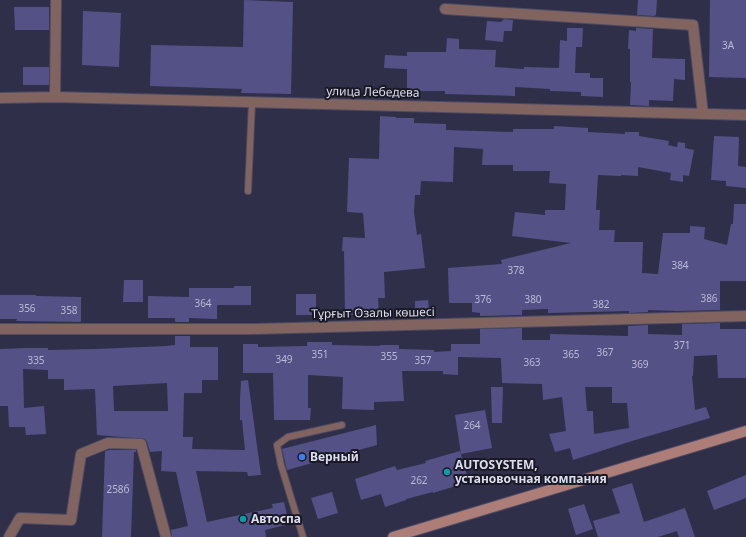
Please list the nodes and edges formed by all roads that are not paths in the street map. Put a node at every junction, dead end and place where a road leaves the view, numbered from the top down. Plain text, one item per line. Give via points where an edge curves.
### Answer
1 (56, 0) edge
2 (445, 8) dead end
3 (55, 97) junction
4 (0, 98) edge
5 (252, 102) junction
6 (703, 114) junction
7 (746, 115) edge
8 (248, 191) dead end
9 (746, 316) edge
10 (0, 329) edge
11 (342, 425) dead end
12 (746, 431) edge
13 (9, 537) edge
14 (166, 537) edge
15 (303, 537) edge
16 (393, 537) edge

1 - 3 street
2 - 6 street via 694,25
3 - 4 street, улица Лебедева
3 - 5 street, улица Лебедева
5 - 6 street, улица Лебедева
5 - 8 lane
6 - 7 street, улица Лебедева
9 - 10 street, Тұрғыт Озалы көшесі via 258,329
11 - 15 lane via 288,437 277,444
12 - 16 street
13 - 14 street via 20,518 71,520 81,454 108,443 141,444

